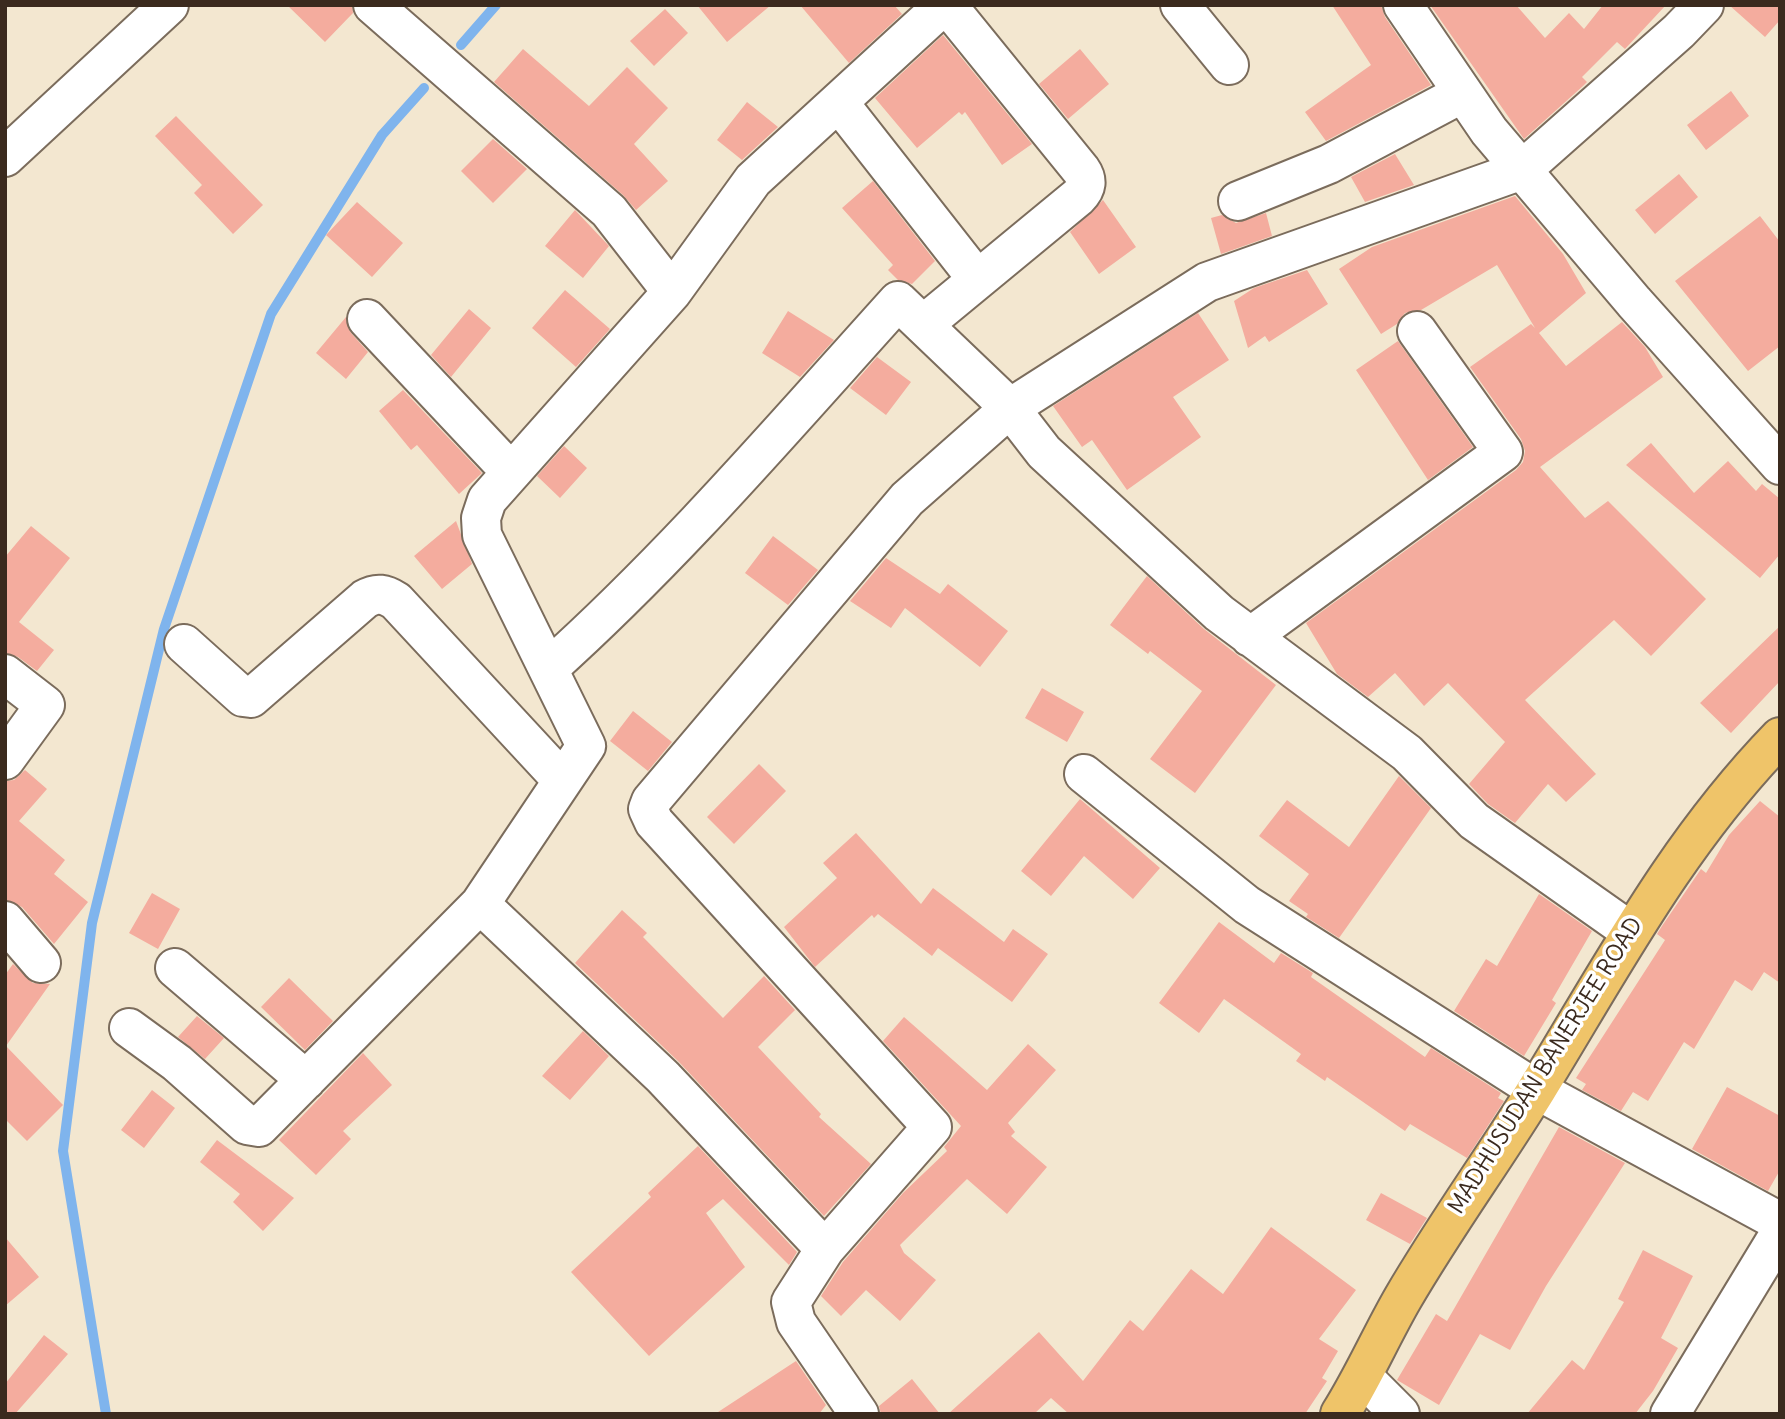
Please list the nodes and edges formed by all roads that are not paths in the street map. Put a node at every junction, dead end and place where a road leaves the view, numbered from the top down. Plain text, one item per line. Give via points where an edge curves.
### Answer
1 (373, 5) edge
2 (946, 5) edge
3 (1180, 5) edge
4 (1404, 5) edge
5 (1704, 5) edge
6 (157, 9) edge
7 (1229, 65) dead end
8 (1463, 93) junction
9 (839, 103) junction
10 (5, 157) edge
11 (1522, 170) junction
12 (1238, 201) dead end
13 (977, 279) junction
14 (673, 292) junction
15 (367, 320) dead end
16 (924, 324) junction
17 (1417, 331) dead end
18 (1010, 408) junction
19 (1780, 465) edge
20 (510, 471) junction
21 (1250, 637) junction
22 (184, 644) dead end
23 (548, 669) junction
24 (5, 674) edge
25 (1780, 737) edge
26 (5, 760) edge
27 (1084, 774) dead end
28 (562, 780) junction
29 (480, 904) junction
30 (5, 921) edge
31 (1630, 931) junction
32 (41, 963) dead end
33 (175, 968) dead end
34 (129, 1028) dead end
35 (306, 1080) junction
36 (1536, 1090) junction
37 (1780, 1222) edge
38 (1780, 1233) edge
39 (825, 1250) junction
40 (1363, 1377) junction
41 (859, 1414) edge
42 (1340, 1414) edge
43 (1401, 1414) edge
44 (1670, 1414) edge

1 - 14 street via 609,211
2 - 9 street
2 - 13 street via 1086,180 1078,197
3 - 7 street
4 - 8 street
5 - 11 street
6 - 10 street
8 - 11 street
8 - 12 street via 1329,164
9 - 13 street
9 - 14 street via 753,180
11 - 18 street via 1207,282
11 - 19 street
13 - 16 street
14 - 20 street
15 - 20 street
16 - 18 street
16 - 23 street via 898,301 603,620
17 - 21 street via 1503,452
18 - 21 street via 1044,452
18 - 39 street via 907,499 648,809 654,822 932,1127
20 - 23 street via 487,500 482,535
21 - 31 street via 1407,753 1474,821
22 - 28 street via 243,697 251,698 365,599 372,594 385,595 396,601
23 - 28 street via 586,746
24 - 26 street via 45,705
25 - 31 main road, MADHUSUDAN BANERJEE ROAD via 1710,814
27 - 36 street via 1247,905
28 - 29 street
29 - 35 street
29 - 39 street via 663,1077
30 - 32 street
31 - 36 main road, MADHUSUDAN BANERJEE ROAD
33 - 35 street
34 - 35 street via 252,1128 260,1127
36 - 37 street
36 - 40 main road, MADHUSUDAN BANERJEE ROAD via 1416,1277
38 - 44 street
39 - 41 street via 792,1302 796,1322
40 - 42 main road, MADHUSUDAN BANERJEE ROAD
40 - 43 street

